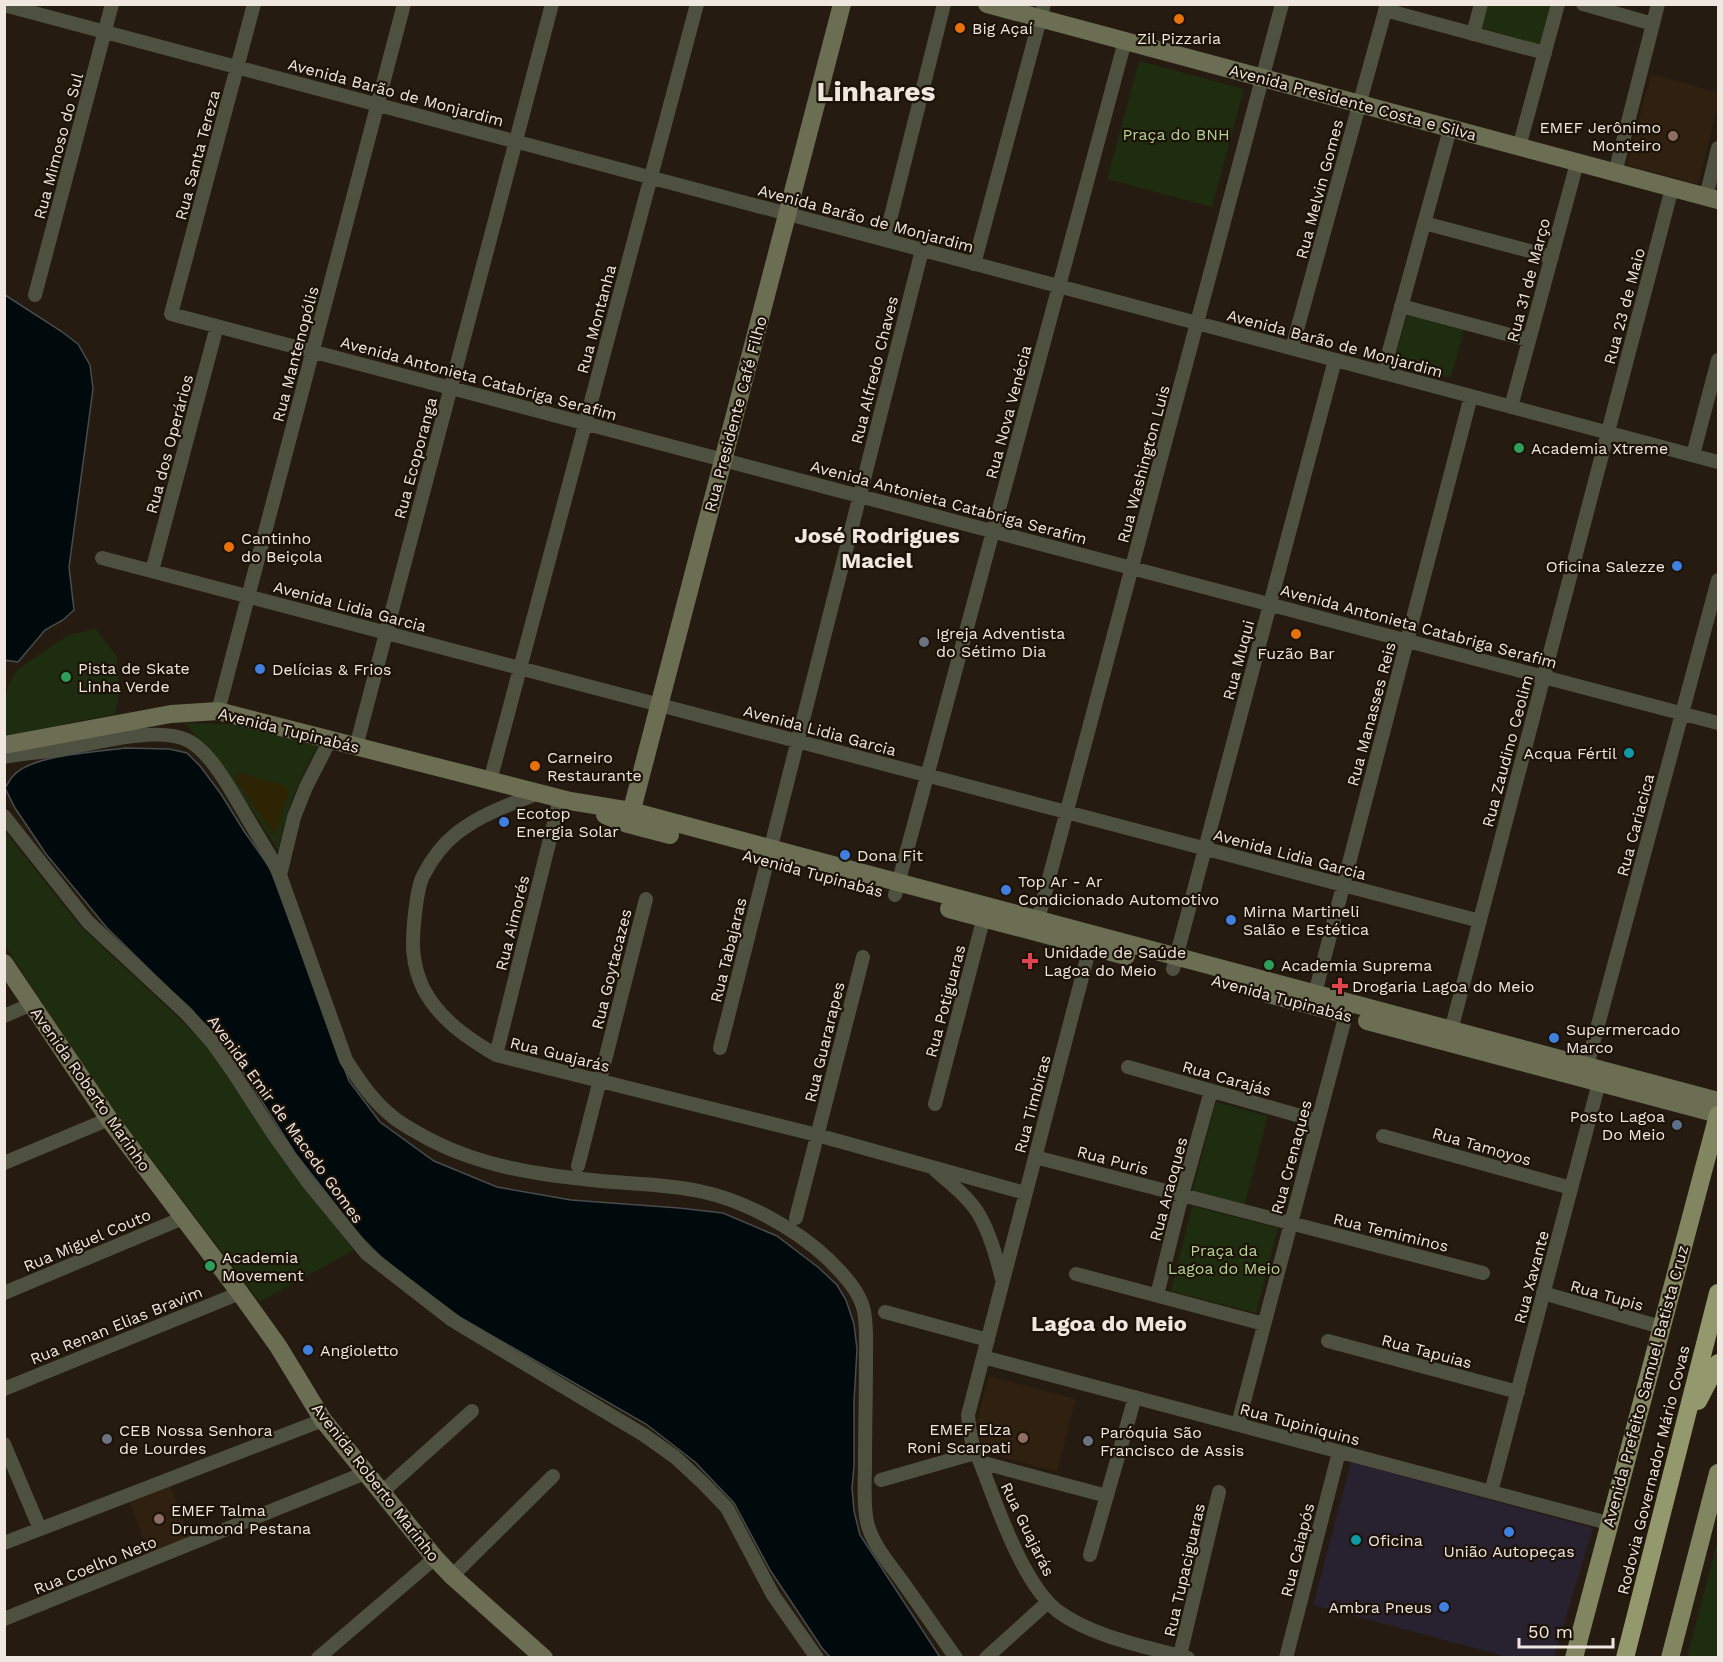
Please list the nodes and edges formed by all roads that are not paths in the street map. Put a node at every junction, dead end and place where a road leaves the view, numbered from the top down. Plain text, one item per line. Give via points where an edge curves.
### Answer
1 (112, 4) edge
2 (254, 4) edge
3 (404, 4) edge
4 (552, 4) edge
5 (697, 4) edge
6 (842, 4) edge
7 (944, 4) edge
8 (987, 4) edge
9 (1282, 4) edge
10 (1481, 4) edge
11 (1558, 4) edge
12 (1583, 4) edge
13 (1658, 4) edge
14 (4, 5) edge
15 (1386, 7) edge
16 (1042, 12) edge
17 (1653, 24) junction
18 (105, 32) junction
19 (1473, 34) junction
20 (1125, 42) junction
21 (1545, 53) junction
22 (238, 67) junction
23 (1263, 78) junction
24 (377, 104) junction
25 (1359, 104) junction
26 (1450, 129) junction
27 (516, 141) junction
28 (1519, 147) junction
29 (1719, 148) edge
30 (1577, 163) junction
31 (1615, 173) junction
32 (651, 177) junction
33 (1672, 188) junction
34 (1712, 199) edge
35 (788, 214) junction
36 (1424, 223) junction
37 (885, 240) junction
38 (922, 250) junction
39 (1551, 257) junction
40 (974, 264) junction
41 (1059, 286) junction
42 (35, 295) dead end
43 (1401, 306) junction
44 (171, 314) joint
45 (1198, 323) junction
46 (217, 326) junction
47 (1529, 340) junction
48 (1292, 348) junction
49 (312, 351) junction
50 (1335, 360) junction
51 (1719, 360) edge
52 (1383, 373) junction
53 (451, 388) junction
54 (1471, 396) junction
55 (1511, 407) junction
56 (585, 423) junction
57 (1607, 432) junction
58 (1693, 455) junction
59 (723, 460) junction
60 (1719, 462) edge
61 (859, 496) junction
62 (993, 531) junction
63 (102, 558) dead end
64 (1132, 568) junction
65 (152, 571) junction
66 (1719, 580) edge
67 (248, 596) junction
68 (1270, 604) junction
69 (386, 633) junction
70 (1407, 640) junction
71 (520, 668) junction
72 (1544, 676) junction
73 (659, 705) junction
74 (218, 711) junction
75 (1683, 713) junction
76 (1719, 723) edge
77 (330, 740) junction
78 (796, 741) junction
79 (4, 745) edge
80 (357, 747) junction
81 (4, 757) edge
82 (927, 776) junction
83 (490, 781) junction
84 (539, 793) junction
85 (565, 800) junction
86 (1067, 812) junction
87 (4, 816) edge
88 (630, 818) junction
89 (1205, 849) junction
90 (768, 855) junction
91 (280, 875) junction
92 (1343, 885) junction
93 (897, 889) junction
94 (646, 899) dead end
95 (985, 912) junction
96 (1480, 921) junction
97 (1036, 926) junction
98 (1091, 941) junction
99 (862, 957) dead end
100 (4, 963) edge
101 (1175, 963) junction
102 (1313, 1000) junction
103 (32, 1004) junction
104 (1347, 1009) junction
105 (4, 1016) edge
106 (1450, 1036) junction
107 (720, 1048) dead end
108 (496, 1055) junction
109 (1128, 1067) dead end
110 (1593, 1074) junction
111 (599, 1082) junction
112 (1211, 1091) junction
113 (1719, 1101) edge
114 (935, 1104) dead end
115 (1719, 1115) edge
116 (109, 1119) junction
117 (1318, 1121) junction
118 (818, 1135) junction
119 (1383, 1136) dead end
120 (1035, 1157) junction
121 (4, 1162) edge
122 (578, 1166) dead end
123 (931, 1167) junction
124 (1571, 1188) junction
125 (1025, 1193) junction
126 (1182, 1195) junction
127 (183, 1218) junction
128 (796, 1218) dead end
129 (1290, 1224) junction
130 (1483, 1273) dead end
131 (1076, 1274) dead end
132 (1002, 1281) junction
133 (4, 1293) edge
134 (240, 1293) junction
135 (1544, 1293) junction
136 (1719, 1293) edge
137 (1157, 1295) junction
138 (885, 1312) dead end
139 (1264, 1324) junction
140 (1661, 1327) junction
141 (988, 1340) junction
142 (1328, 1341) dead end
143 (983, 1357) junction
144 (1719, 1363) edge
145 (4, 1389) edge
146 (1518, 1392) junction
147 (1135, 1397) junction
148 (472, 1410) dead end
149 (323, 1420) junction
150 (1238, 1424) junction
151 (1684, 1426) junction
152 (4, 1444) edge
153 (1339, 1452) junction
154 (978, 1458) junction
155 (365, 1473) junction
156 (1719, 1473) edge
157 (553, 1476) dead end
158 (881, 1480) dead end
159 (1220, 1492) dead end
160 (1491, 1492) junction
161 (381, 1493) junction
162 (1107, 1496) junction
163 (1608, 1523) junction
164 (40, 1529) junction
165 (4, 1543) edge
166 (1090, 1555) dead end
167 (435, 1558) junction
168 (452, 1576) junction
169 (1048, 1602) junction
170 (4, 1619) edge
171 (1184, 1656) edge
172 (318, 1658) edge
173 (544, 1658) edge
174 (817, 1658) edge
175 (956, 1658) edge
176 (986, 1658) edge
177 (1286, 1658) edge
178 (1574, 1658) edge
179 (1625, 1658) edge
180 (1670, 1658) edge

1 - 18 street, Rua Mimoso do Sul
2 - 22 street, Rua Santa Tereza
3 - 24 street, Rua Mantenopólis
4 - 27 street, Rua Ecoporanga
5 - 32 street, Rua Montanha
6 - 35 main road, Rua Presidente Café Filho
7 - 37 street
8 - 16 main road, Avenida Presidente Costa e Silva
9 - 23 street, Rua Washington Luis
10 - 19 street
11 - 21 street
12 - 17 street
13 - 17 street
14 - 18 street, Avenida Barão de Monjardim
15 - 19 street
15 - 25 street, Rua Melvin Gomes
16 - 20 main road, Avenida Presidente Costa e Silva
16 - 40 street
17 - 31 street
18 - 22 street, Avenida Barão de Monjardim
18 - 42 street, Rua Mimoso do Sul
19 - 21 street
20 - 23 main road, Avenida Presidente Costa e Silva
20 - 41 street, Rua Nova Venécia
21 - 28 street
22 - 24 street, Avenida Barão de Monjardim
22 - 44 street, Rua Santa Tereza
23 - 25 main road, Avenida Presidente Costa e Silva
23 - 45 street, Rua Washington Luis
24 - 27 street, Avenida Barão de Monjardim
24 - 49 street, Rua Mantenopólis
25 - 26 main road, Avenida Presidente Costa e Silva
25 - 48 street, Rua Melvin Gomes
26 - 28 main road, Avenida Presidente Costa e Silva
26 - 36 street
27 - 32 street, Avenida Barão de Monjardim
27 - 53 street, Rua Ecoporanga
28 - 30 main road, Avenida Presidente Costa e Silva
29 - 34 street
30 - 31 main road, Avenida Presidente Costa e Silva
30 - 39 street, Rua 31 de Março
31 - 33 main road, Avenida Presidente Costa e Silva
32 - 35 street, Avenida Barão de Monjardim
32 - 56 street, Rua Montanha
33 - 34 main road, Avenida Presidente Costa e Silva
33 - 57 street, Rua 23 de Maio
35 - 37 street, Avenida Barão de Monjardim
35 - 59 main road, Rua Presidente Café Filho
36 - 39 street
36 - 43 street
37 - 38 street, Avenida Barão de Monjardim
38 - 40 street, Avenida Barão de Monjardim
38 - 61 street, Rua Alfredo Chaves
39 - 47 street, Rua 31 de Março
40 - 41 street, Avenida Barão de Monjardim
41 - 45 street, Avenida Barão de Monjardim
41 - 62 street, Rua Nova Venécia
43 - 47 street
43 - 52 street
44 - 46 street, Avenida Antonieta Catabriga Serafim
45 - 48 street, Avenida Barão de Monjardim
45 - 64 street, Rua Washington Luis
46 - 49 street, Avenida Antonieta Catabriga Serafim
46 - 65 street, Rua dos Operários
47 - 55 street, Rua 31 de Março
48 - 50 street, Avenida Barão de Monjardim
49 - 53 street, Avenida Antonieta Catabriga Serafim
49 - 67 street, Rua Mantenopólis
50 - 52 street, Avenida Barão de Monjardim
50 - 68 street, Rua Muqui
51 - 58 street
52 - 54 street, Avenida Barão de Monjardim
53 - 56 street, Avenida Antonieta Catabriga Serafim
53 - 69 street, Rua Ecoporanga
54 - 55 street, Avenida Barão de Monjardim
54 - 70 street, Rua Manasses Reis
55 - 57 street, Avenida Barão de Monjardim
56 - 59 street, Avenida Antonieta Catabriga Serafim
56 - 71 street, Rua Montanha
57 - 58 street, Avenida Barão de Monjardim
57 - 72 street, Rua Zaudino Ceolim
58 - 60 street, Avenida Barão de Monjardim
59 - 61 street, Avenida Antonieta Catabriga Serafim
59 - 73 main road, Rua Presidente Café Filho
61 - 62 street, Avenida Antonieta Catabriga Serafim
61 - 78 street, Rua Alfredo Chaves
62 - 64 street, Avenida Antonieta Catabriga Serafim
62 - 82 street, Rua Nova Venécia
63 - 65 street, Avenida Lidia Garcia
64 - 68 street, Avenida Antonieta Catabriga Serafim
64 - 86 street, Rua Washington Luis
65 - 67 street, Avenida Lidia Garcia
66 - 75 street, Rua Cariacica
67 - 69 street, Avenida Lidia Garcia
67 - 74 street, Rua Mantenopólis
68 - 70 street, Avenida Antonieta Catabriga Serafim
68 - 89 street, Rua Muqui
69 - 71 street, Avenida Lidia Garcia
69 - 80 street, Rua Ecoporanga
70 - 72 street, Avenida Antonieta Catabriga Serafim
70 - 92 street, Rua Manasses Reis
71 - 73 street, Avenida Lidia Garcia
71 - 83 street, Rua Montanha
72 - 75 street, Avenida Antonieta Catabriga Serafim
72 - 96 street, Rua Zaudino Ceolim
73 - 78 street, Avenida Lidia Garcia
73 - 88 main road, Rua Presidente Café Filho
74 - 77 main road, Avenida Tupinabás
74 - 79 main road, Avenida Tupinabás via 160,716
75 - 76 street, Avenida Antonieta Catabriga Serafim
75 - 110 street, Rua Cariacica
77 - 80 main road, Avenida Tupinabás
77 - 91 street via 294,816
78 - 82 street, Avenida Lidia Garcia
78 - 90 street, Rua Alfredo Chaves
80 - 83 main road, Avenida Tupinabás
81 - 91 street via 138,736 168,735 187,740 201,750 228,784
82 - 86 street, Avenida Lidia Garcia
82 - 93 street, Rua Nova Venécia
83 - 84 main road, Avenida Tupinabás
84 - 85 main road, Avenida Tupinabás
84 - 108 street, Rua Guajarás via 486,814 456,834 436,854 422,878 414,919 414,957 424,988 442,1016 468,1039
85 - 88 main road, Avenida Tupinabás
85 - 108 street, Rua Aimorés
86 - 89 street, Avenida Lidia Garcia
86 - 97 street, Rua Washington Luis
87 - 174 street, Avenida Emir de Macedo Gomes via 88,921 211,1041 307,1181 367,1254 452,1320 675,1457 727,1508 773,1595
88 - 90 main road, Avenida Tupinabás
89 - 92 street, Avenida Lidia Garcia
89 - 101 street, Rua Muqui
90 - 93 main road, Avenida Tupinabás
90 - 107 street, Rua Tabajaras
91 - 175 street via 346,1060 360,1082 395,1119 429,1139 494,1165 532,1173 701,1191 737,1203 792,1231 828,1259 849,1282 860,1298 866,1327 867,1522 886,1558
92 - 96 street, Avenida Lidia Garcia
92 - 102 street, Rua Manasses Reis
93 - 95 main road, Avenida Tupinabás
94 - 111 street, Rua Goytacazes
95 - 97 main road, Avenida Tupinabás
95 - 114 street, Rua Potiguaras
96 - 106 street, Rua Zaudino Ceolim
97 - 98 main road, Avenida Tupinabás
98 - 101 main road, Avenida Tupinabás
98 - 120 street, Rua Timbiras
99 - 118 street, Rua Guararapes
100 - 103 main road, Avenida Roberto Marinho
101 - 102 main road, Avenida Tupinabás
102 - 104 main road, Avenida Tupinabás
103 - 105 street
103 - 116 main road, Avenida Roberto Marinho
104 - 106 main road, Avenida Tupinabás
104 - 117 street, Rua Crenaques
106 - 110 main road, Avenida Tupinabás
108 - 111 street, Rua Guajarás
109 - 112 street, Rua Carajás
110 - 113 main road, Avenida Tupinabás
110 - 115 main road, Avenida Tupinabás
110 - 124 street, Rua Xavante
111 - 118 street, Rua Guajarás
111 - 122 street, Rua Goytacazes
112 - 117 street, Rua Carajás
112 - 126 street, Rua Araoques
115 - 140 main road, Avenida Prefeito Samuel Batista Cruz
116 - 121 street
116 - 127 main road, Avenida Roberto Marinho
117 - 129 street, Rua Crenaques
118 - 123 street, Rua Guajarás
118 - 128 street, Rua Guararapes
119 - 124 street, Rua Tamoyos
120 - 125 street, Rua Timbiras
120 - 126 street, Rua Puris
123 - 125 street, Rua Guajarás
123 - 132 street, Rua Guajarás via 977,1213 988,1234
124 - 135 street, Rua Xavante
125 - 132 street, Rua Timbiras
126 - 129 street, Rua Puris
126 - 137 street, Rua Araoques
127 - 133 street, Rua Miguel Couto
127 - 134 main road, Avenida Roberto Marinho
129 - 130 street, Rua Temiminos
129 - 139 street, Rua Crenaques
131 - 137 street
132 - 141 street, Rua Guajarás
134 - 145 street, Rua Renan Elias Bravim
134 - 149 main road, Avenida Roberto Marinho
135 - 140 street, Rua Tupis
135 - 146 street, Rua Xavante
136 - 151 highway, Rodovia Governador Mário Covas
137 - 139 street
138 - 141 street
139 - 150 street, Rua Crenaques
140 - 163 main road, Avenida Prefeito Samuel Batista Cruz
141 - 143 street, Rua Guajarás
142 - 146 street, Rua Tapuias
143 - 147 street, Rua Tupiniquins
143 - 154 street, Rua Guajarás via 968,1415
144 - 151 highway
146 - 160 street, Rua Xavante
147 - 150 street, Rua Tupiniquins
147 - 162 street
148 - 161 street
149 - 155 main road, Avenida Roberto Marinho
149 - 164 street
150 - 153 street, Rua Tupiniquins
151 - 179 highway, Rodovia Governador Mário Covas
152 - 164 street
153 - 160 street, Rua Tupiniquins
153 - 177 street, Rua Caiapós
154 - 158 street
154 - 162 street
154 - 169 street, Rua Guajarás via 1028,1575
155 - 161 main road, Avenida Roberto Marinho
155 - 170 street, Rua Coelho Neto
156 - 180 main road
157 - 168 street
159 - 171 street, Rua Tupaciguaras
160 - 163 street, Rua Tupiniquins
161 - 167 main road, Avenida Roberto Marinho
162 - 166 street
163 - 178 main road, Avenida Prefeito Samuel Batista Cruz
164 - 165 street
167 - 168 main road, Avenida Roberto Marinho
167 - 172 street
168 - 173 main road, Avenida Roberto Marinho
169 - 171 street, Rua Guajarás via 1059,1612 1104,1635
169 - 176 street

